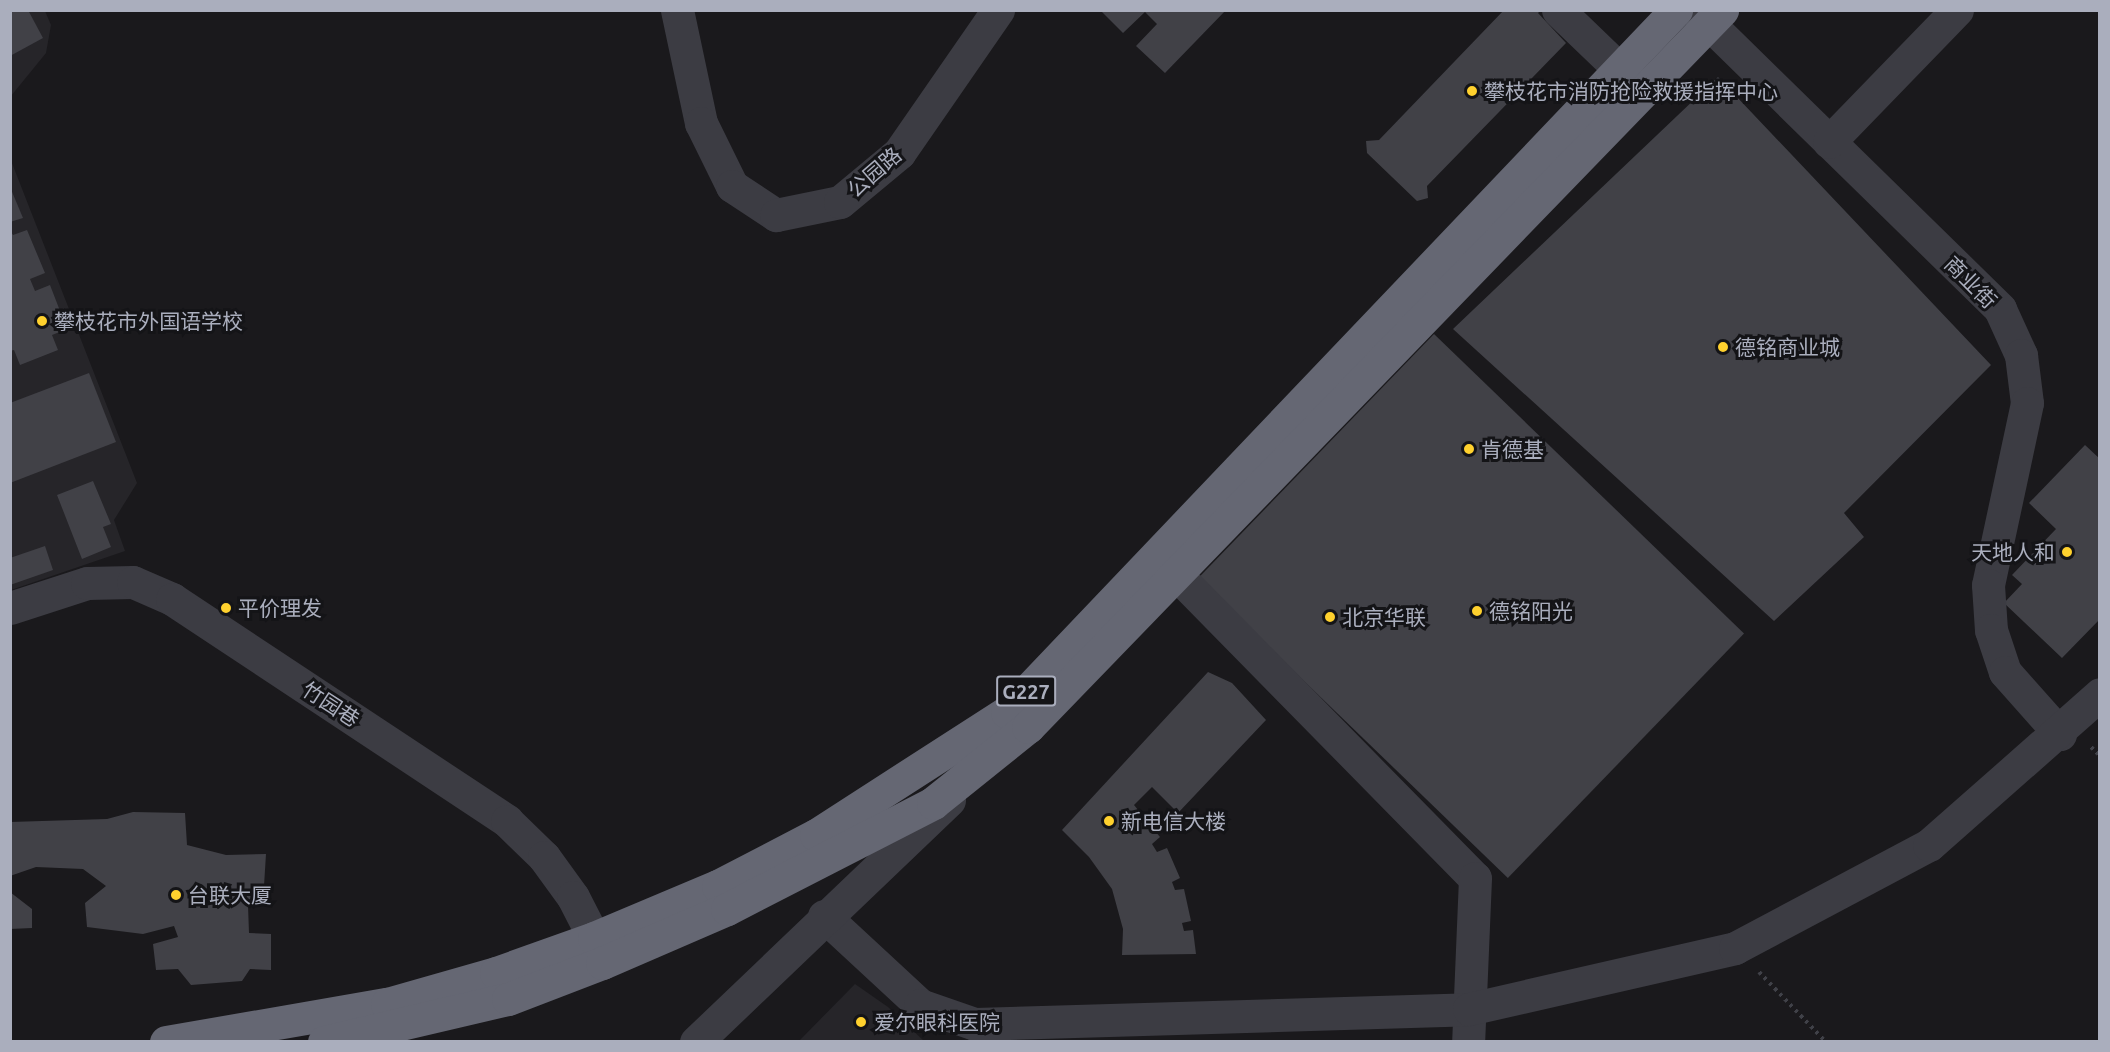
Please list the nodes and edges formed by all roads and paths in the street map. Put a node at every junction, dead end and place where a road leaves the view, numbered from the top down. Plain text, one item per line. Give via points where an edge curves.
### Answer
1 (677, 10) edge
2 (998, 10) edge
3 (1558, 10) edge
4 (1676, 10) edge
5 (1958, 10) edge
6 (1709, 15) edge
7 (1619, 69) junction
8 (1643, 92) junction
9 (1829, 142) junction
10 (1176, 574) junction
11 (10, 608) edge
12 (2100, 694) edge
13 (1028, 727) junction
14 (2060, 734) junction
15 (824, 916) junction
16 (594, 938) junction
17 (1735, 948) junction
18 (1469, 1010) junction
19 (166, 1041) edge
20 (324, 1041) edge
21 (696, 1041) edge
22 (1468, 1041) edge
23 (1826, 1041) edge

1 - 2 street, 公园路 via 701,123 732,186 776,215 840,202 899,153
3 - 7 street
4 - 7 highway, G227
5 - 9 street
6 - 8 highway, G227
6 - 9 street, 商业街
7 - 8 street
7 - 16 highway, G227 via 1007,712 816,836 718,886
8 - 10 highway, G227
9 - 14 street, 商业街 via 2000,309 2021,356 2027,403 1988,585 1991,630 2005,672
10 - 13 highway, G227
10 - 18 street via 1474,878
11 - 16 street, 竹园巷 via 87,583 133,582 172,599 507,821 544,857 573,897
12 - 14 street
13 - 15 street
13 - 20 highway, G227 via 933,803 727,909 508,999
14 - 17 street via 1929,845
15 - 18 street via 920,1005 975,1024
15 - 21 street
16 - 19 highway, G227 via 496,974 387,1004
17 - 18 street
17 - 23 path
18 - 22 street

